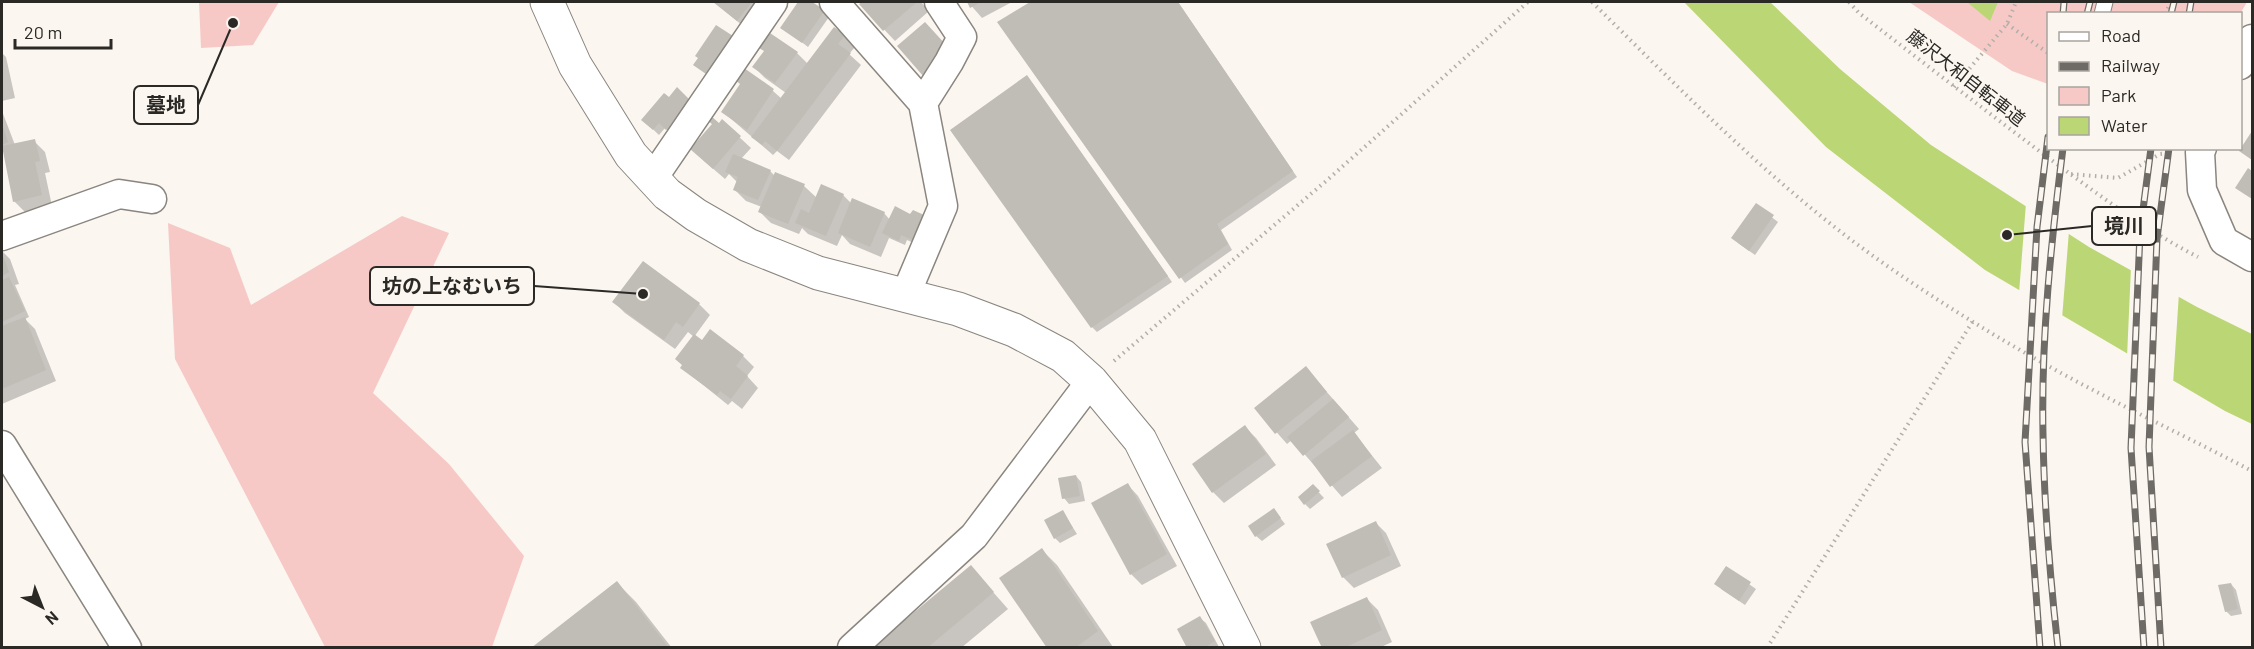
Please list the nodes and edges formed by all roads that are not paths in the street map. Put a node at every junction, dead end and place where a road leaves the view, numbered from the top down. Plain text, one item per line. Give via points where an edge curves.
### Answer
1 (547, 2) edge
2 (773, 2) edge
3 (834, 2) edge
4 (939, 2) edge
5 (2253, 39) edge
6 (2242, 62) edge
7 (923, 103) junction
8 (2201, 150) edge
9 (652, 178) junction
10 (152, 199) dead end
11 (2, 236) edge
12 (2253, 257) edge
13 (905, 296) junction
14 (1091, 381) junction
15 (2, 445) edge
16 (127, 648) edge
17 (852, 648) edge
18 (1244, 648) edge

1 - 9 street via 575,65 600,107 631,155
2 - 9 street
3 - 7 street
4 - 7 street via 962,37
5 - 6 street
7 - 13 street via 943,206
8 - 12 street via 2202,190 2224,241
9 - 13 street via 696,215 748,245 818,273
10 - 11 street via 119,194
13 - 14 street via 958,309 1014,330 1063,356
14 - 17 street via 974,536
14 - 18 street via 1140,440
15 - 16 street

